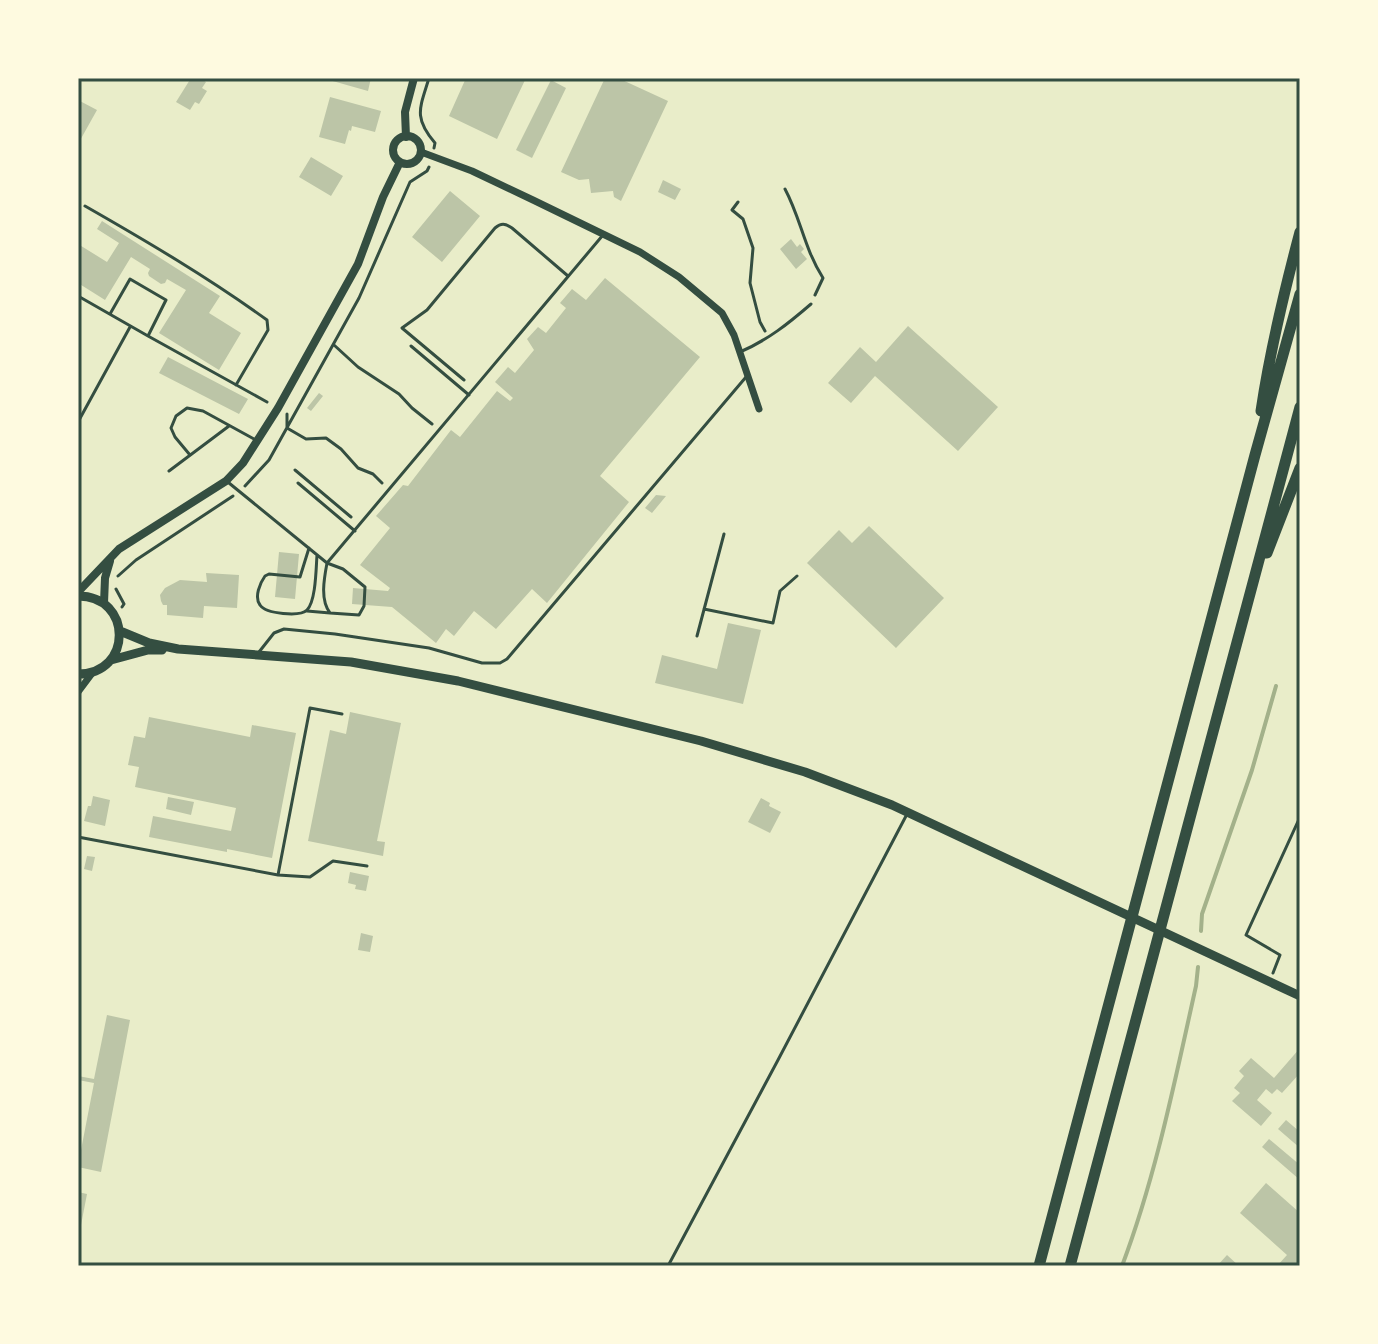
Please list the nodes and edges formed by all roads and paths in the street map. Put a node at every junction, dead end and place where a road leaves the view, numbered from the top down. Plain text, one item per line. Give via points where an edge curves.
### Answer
1 (414, 78) edge
2 (406, 137) junction
3 (421, 152) junction
4 (400, 162) junction
5 (785, 189) dead end
6 (738, 202) dead end
7 (85, 206) dead end
8 (1300, 232) edge
9 (603, 235) junction
10 (568, 276) junction
11 (1300, 294) edge
12 (78, 296) edge
13 (811, 304) joint
14 (110, 314) junction
15 (130, 326) junction
16 (148, 336) junction
17 (769, 337) junction
18 (334, 345) dead end
19 (411, 346) dead end
20 (740, 352) junction
21 (748, 374) junction
22 (464, 380) dead end
23 (236, 385) junction
24 (469, 395) junction
25 (1300, 407) edge
26 (278, 408) junction
27 (759, 409) dead end
28 (78, 422) edge
29 (229, 426) junction
30 (439, 430) junction
31 (258, 440) junction
32 (190, 455) junction
33 (1255, 455) junction
34 (1300, 468) edge
35 (295, 470) dead end
36 (169, 471) dead end
37 (226, 481) junction
38 (298, 483) dead end
39 (388, 491) junction
40 (351, 517) dead end
41 (355, 531) junction
42 (724, 534) dead end
43 (309, 548) junction
44 (317, 555) junction
45 (111, 556) junction
46 (327, 563) junction
47 (797, 576) dead end
48 (115, 582) dead end
49 (78, 594) edge
50 (1248, 602) junction
51 (104, 603) junction
52 (704, 609) junction
53 (307, 611) junction
54 (330, 613) junction
55 (115, 616) junction
56 (120, 631) junction
57 (697, 636) dead end
58 (178, 649) junction
59 (257, 655) junction
60 (111, 660) junction
61 (93, 672) junction
62 (78, 674) edge
63 (78, 692) edge
64 (342, 714) dead end
65 (908, 813) junction
66 (1300, 817) edge
67 (78, 837) edge
68 (367, 866) dead end
69 (278, 875) junction
70 (1277, 964) dead end
71 (1300, 996) edge
72 (668, 1266) edge
73 (1039, 1266) edge
74 (1070, 1266) edge

1 - 2 street via 405,112
2 - 3 street via 417,141
2 - 4 street via 393,147
3 - 4 street via 413,163
3 - 9 street
4 - 26 street via 358,264
5 - 13 path via 823,278
6 - 17 path via 732,210 743,219 753,248 750,283
7 - 23 path via 171,255 267,320 268,330
8 - 33 highway via 1267,371
9 - 10 lane
9 - 20 street via 679,277 722,313
10 - 22 lane via 506,224 495,228 427,310 402,328
10 - 24 lane
11 - 33 highway
12 - 14 path
13 - 17 lane
14 - 15 path
14 - 16 path via 130,279 166,300
15 - 16 path
15 - 28 path
16 - 23 path
17 - 20 lane
18 - 30 path
19 - 24 lane
20 - 21 street
21 - 27 street
21 - 59 lane via 507,659 482,663 429,648 284,629 274,633
23 - 26 path
24 - 30 lane
25 - 50 highway
26 - 31 street
26 - 39 path via 287,413 287,428 306,439 326,438
29 - 31 lane
29 - 32 lane
29 - 32 lane via 203,411 187,408 176,416 171,428
30 - 39 lane
31 - 37 street
32 - 36 lane
33 - 73 highway
34 - 50 highway
35 - 40 lane
37 - 43 lane
37 - 45 street
38 - 41 lane
39 - 41 lane
41 - 46 lane
42 - 52 path
43 - 44 lane
43 - 53 lane via 300,577 265,576 258,599 274,612
44 - 46 lane
44 - 53 lane
45 - 49 street
45 - 51 street
46 - 54 lane via 323,600
46 - 54 lane via 365,587 359,615
47 - 52 path via 780,591 773,623
48 - 55 path via 124,604
49 - 51 main road
50 - 74 highway
51 - 55 main road
52 - 57 path
53 - 54 lane
55 - 56 main road
56 - 58 main road
56 - 60 main road
58 - 59 main road
58 - 60 main road
59 - 65 main road via 351,662 585,711 805,772
60 - 61 main road
61 - 62 main road
61 - 63 street
64 - 69 lane via 310,708
65 - 71 main road
65 - 72 lane
66 - 70 path via 1246,935 1280,955
67 - 69 lane
68 - 69 lane via 333,861 310,877

